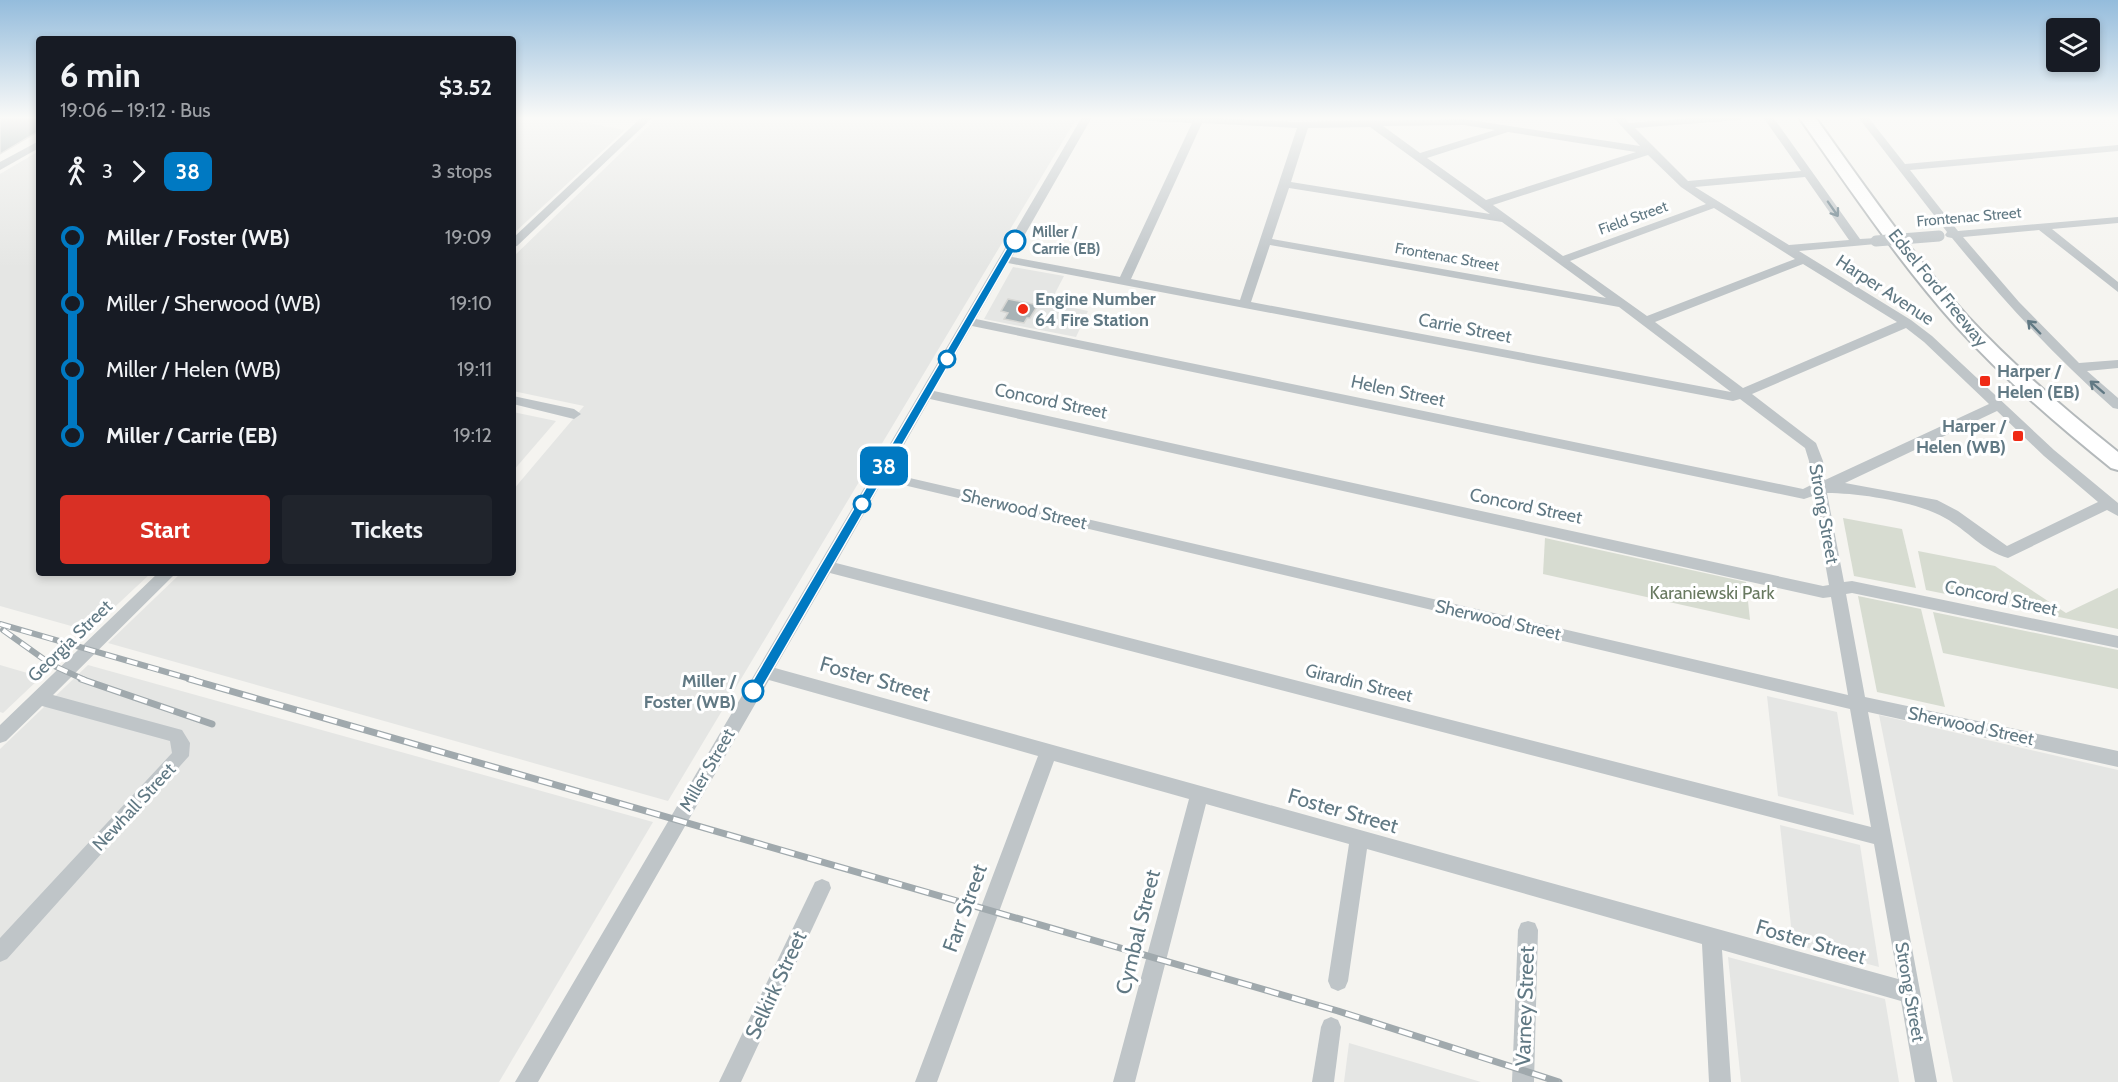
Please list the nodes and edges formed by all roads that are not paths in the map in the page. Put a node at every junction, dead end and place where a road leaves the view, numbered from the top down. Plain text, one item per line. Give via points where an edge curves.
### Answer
1 (594, 167) edge
2 (1058, 167) edge
3 (1176, 167) edge
4 (1291, 167) edge
5 (1435, 167) edge
6 (1598, 167) edge
7 (1666, 167) edge
8 (1803, 167) edge
9 (1844, 167) edge
10 (1861, 167) edge
11 (1903, 167) edge
12 (1808, 174) junction
13 (1285, 184) junction
14 (1684, 185) junction
15 (1485, 204) junction
16 (1715, 204) junction
17 (1504, 220) junction
18 (2118, 220) edge
19 (2042, 226) junction
20 (1957, 234) junction
21 (516, 241) edge
22 (1266, 241) junction
23 (1857, 243) junction
24 (1788, 249) junction
25 (1005, 259) junction
26 (1805, 259) junction
27 (1562, 260) junction
28 (1124, 282) junction
29 (2118, 288) edge
30 (1244, 305) junction
31 (1623, 305) junction
32 (969, 321) junction
33 (1646, 321) junction
34 (1907, 323) junction
35 (2118, 364) edge
36 (2076, 368) junction
37 (926, 394) junction
38 (1743, 394) junction
39 (516, 401) edge
40 (1999, 405) junction
41 (2118, 405) edge
42 (574, 414) dead end
43 (2118, 446) edge
44 (2118, 463) edge
45 (878, 477) junction
46 (1819, 488) junction
47 (2113, 507) edge
48 (826, 566) junction
49 (165, 576) edge
50 (1838, 590) junction
51 (2118, 642) edge
52 (765, 672) junction
53 (39, 698) junction
54 (1858, 704) junction
55 (0, 736) edge
56 (1049, 751) junction
57 (2118, 759) edge
58 (1198, 794) junction
59 (1882, 838) junction
60 (1359, 839) junction
61 (822, 888) dead end
62 (1528, 930) dead end
63 (1711, 938) junction
64 (0, 952) edge
65 (1338, 981) dead end
66 (1910, 993) junction
67 (1331, 1027) dead end
68 (526, 1082) edge
69 (730, 1082) edge
70 (926, 1082) edge
71 (1124, 1082) edge
72 (1323, 1082) edge
73 (1523, 1082) edge
74 (1720, 1082) edge
75 (1926, 1082) edge

1 - 21 street
2 - 25 street, Miller Street
3 - 28 street
4 - 13 street
5 - 15 street, Strong Street
6 - 15 street
7 - 14 street, Harper Avenue
8 - 12 street
9 - 44 highway, Edsel Ford Freeway via 1962,321 2037,395
10 - 43 highway, Edsel Ford Freeway via 1980,321 2055,394
11 - 20 street
12 - 14 street, Field Street
12 -> 23 street
13 - 17 street
13 - 22 street
14 - 16 street, Harper Avenue
15 - 17 street, Strong Street
16 - 24 street, Harper Avenue
16 - 27 street, Field Street
17 - 27 street, Strong Street
18 - 19 street, Frontenac Street
19 - 20 street, Frontenac Street
19 - 29 street
20 - 23 street, Frontenac Street, bridge
36 -> 20 street via 2021,314
22 - 30 street
22 - 31 street, Frontenac Street
23 - 24 street, Frontenac Street
24 - 26 street, Harper Avenue
25 - 28 street, Carrie Street
25 - 32 street, Miller Street
26 - 33 street
26 - 34 street, Harper Avenue
27 - 31 street, Strong Street
28 - 30 street, Carrie Street
30 - 38 street, Carrie Street via 1730,396
31 - 33 street, Strong Street
32 - 37 street, Miller Street
32 - 46 street, Helen Street via 1804,494
33 - 38 street, Strong Street
34 - 38 street, Carrie Street
34 - 40 street, Harper Avenue
35 - 36 street
41 -> 36 street
37 - 45 street, Miller Street
37 - 50 street, Concord Street via 1823,592
38 - 46 street, Strong Street via 1811,446
39 - 42 street
40 - 46 street, Helen Street
40 - 47 street, Harper Avenue
45 - 48 street, Miller Street
45 - 54 street, Sherwood Street
46 - 47 street via 1849,488 1932,504 2008,552
46 - 50 street, Strong Street
48 - 52 street, Miller Street
48 - 59 street, Girardin Street
49 - 53 street, Georgia Street
50 - 51 street, Concord Street via 1852,587
50 - 54 street, Strong Street
52 - 56 street, Foster Street
52 - 68 street, Miller Street
53 - 55 street, Georgia Street
53 - 64 street, Newhall Street via 176,735 181,743 180,756
54 - 57 street, Sherwood Street
54 - 59 street, Strong Street
56 - 58 street, Foster Street
56 - 70 street, Farr Street
58 - 60 street, Foster Street
58 - 71 street, Cymbal Street
59 - 66 street, Strong Street
60 - 63 street, Foster Street
60 - 65 street
61 - 69 street, Selkirk Street
62 - 73 street, Varney Street
63 - 66 street, Foster Street
63 - 74 street
66 - 75 street, Strong Street
67 - 72 street

